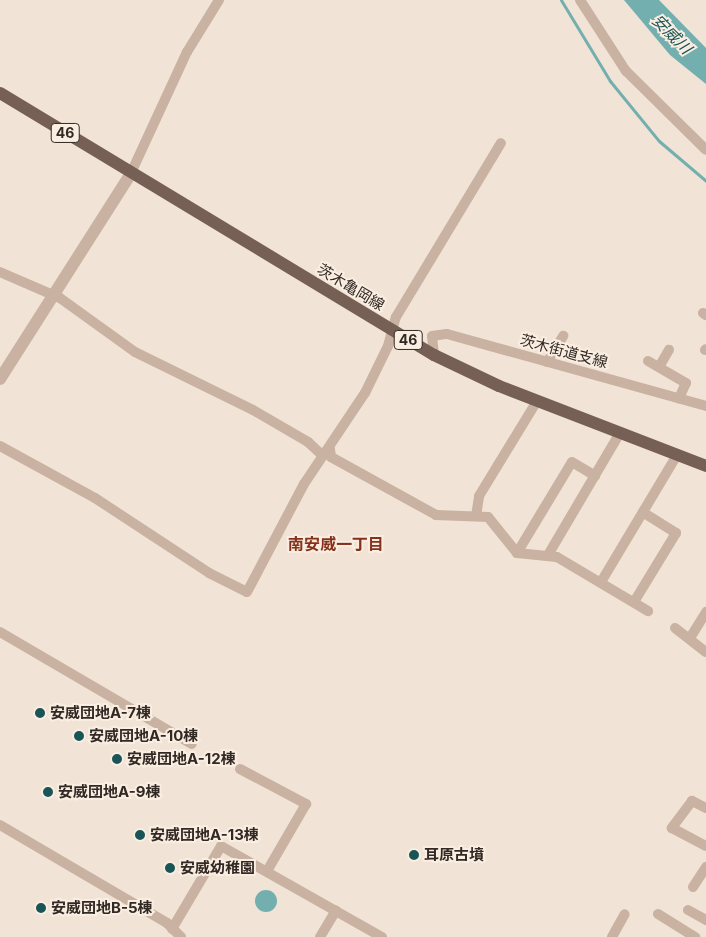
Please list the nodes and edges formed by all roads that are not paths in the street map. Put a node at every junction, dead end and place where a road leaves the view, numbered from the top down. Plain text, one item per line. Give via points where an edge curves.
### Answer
1 (219, 0) edge
2 (580, 0) edge
3 (0, 93) edge
4 (501, 143) dead end
5 (706, 150) edge
6 (131, 173) junction
7 (0, 272) edge
8 (50, 295) junction
9 (392, 331) junction
10 (563, 336) dead end
11 (668, 350) dead end
12 (434, 355) junction
13 (648, 361) dead end
14 (547, 362) junction
15 (659, 367) junction
16 (0, 379) edge
17 (679, 398) junction
18 (537, 401) junction
19 (706, 406) edge
20 (620, 433) junction
21 (0, 446) edge
22 (326, 452) junction
23 (677, 454) junction
24 (706, 466) edge
25 (595, 476) junction
26 (643, 512) junction
27 (476, 516) junction
28 (517, 552) junction
29 (548, 555) junction
30 (601, 582) junction
31 (634, 602) junction
32 (648, 611) dead end
33 (706, 612) edge
34 (675, 628) dead end
35 (0, 632) edge
36 (690, 638) junction
37 (706, 652) edge
38 (192, 744) dead end
39 (240, 769) dead end
40 (706, 808) edge
41 (0, 825) edge
42 (706, 846) edge
43 (706, 867) edge
44 (267, 871) junction
45 (693, 887) dead end
46 (336, 910) junction
47 (688, 910) dead end
48 (625, 914) dead end
49 (658, 914) dead end
50 (706, 920) edge
51 (172, 929) junction
52 (181, 937) edge
53 (320, 937) edge
54 (382, 937) edge
55 (612, 937) edge
56 (695, 937) edge

1 - 6 street via 187,52
2 - 5 street via 626,71
3 - 6 main road, 茨木亀岡線 / 46
4 - 9 street via 396,317
6 - 8 street
6 - 9 main road, 茨木亀岡線 / 46
7 - 8 street
8 - 16 street
8 - 22 street via 60,298 135,352 253,410
9 - 12 main road, 茨木亀岡線 / 46
9 - 22 street via 364,393
10 - 14 street
11 - 15 street
12 - 14 street, 茨木街道支線 via 432,336 441,334
12 - 18 main road, 茨木亀岡線 / 46
13 - 15 street
14 - 17 street, 茨木街道支線
15 - 17 street via 686,382
17 - 19 street, 茨木街道支線
18 - 20 main road, 茨木亀岡線 / 46
18 - 27 street via 479,496
20 - 23 main road, 茨木亀岡線 / 46
20 - 25 street
21 - 22 street via 95,498 209,573 248,592
22 - 27 street via 436,515
23 - 24 main road, 茨木亀岡線 / 46
23 - 26 street
25 - 28 street via 572,462
25 - 29 street
26 - 30 street
26 - 31 street via 676,533
27 - 28 street via 496,523
28 - 29 street
29 - 30 street
30 - 31 street
31 - 32 street
33 - 36 street
34 - 36 street
35 - 38 street
36 - 37 street
39 - 44 street via 306,804
40 - 42 street via 692,800 672,828
41 - 51 street
43 - 45 street
44 - 46 street
44 - 51 street via 222,846
46 - 53 street
46 - 54 street
47 - 50 street
48 - 55 street
49 - 56 street
51 - 52 street

